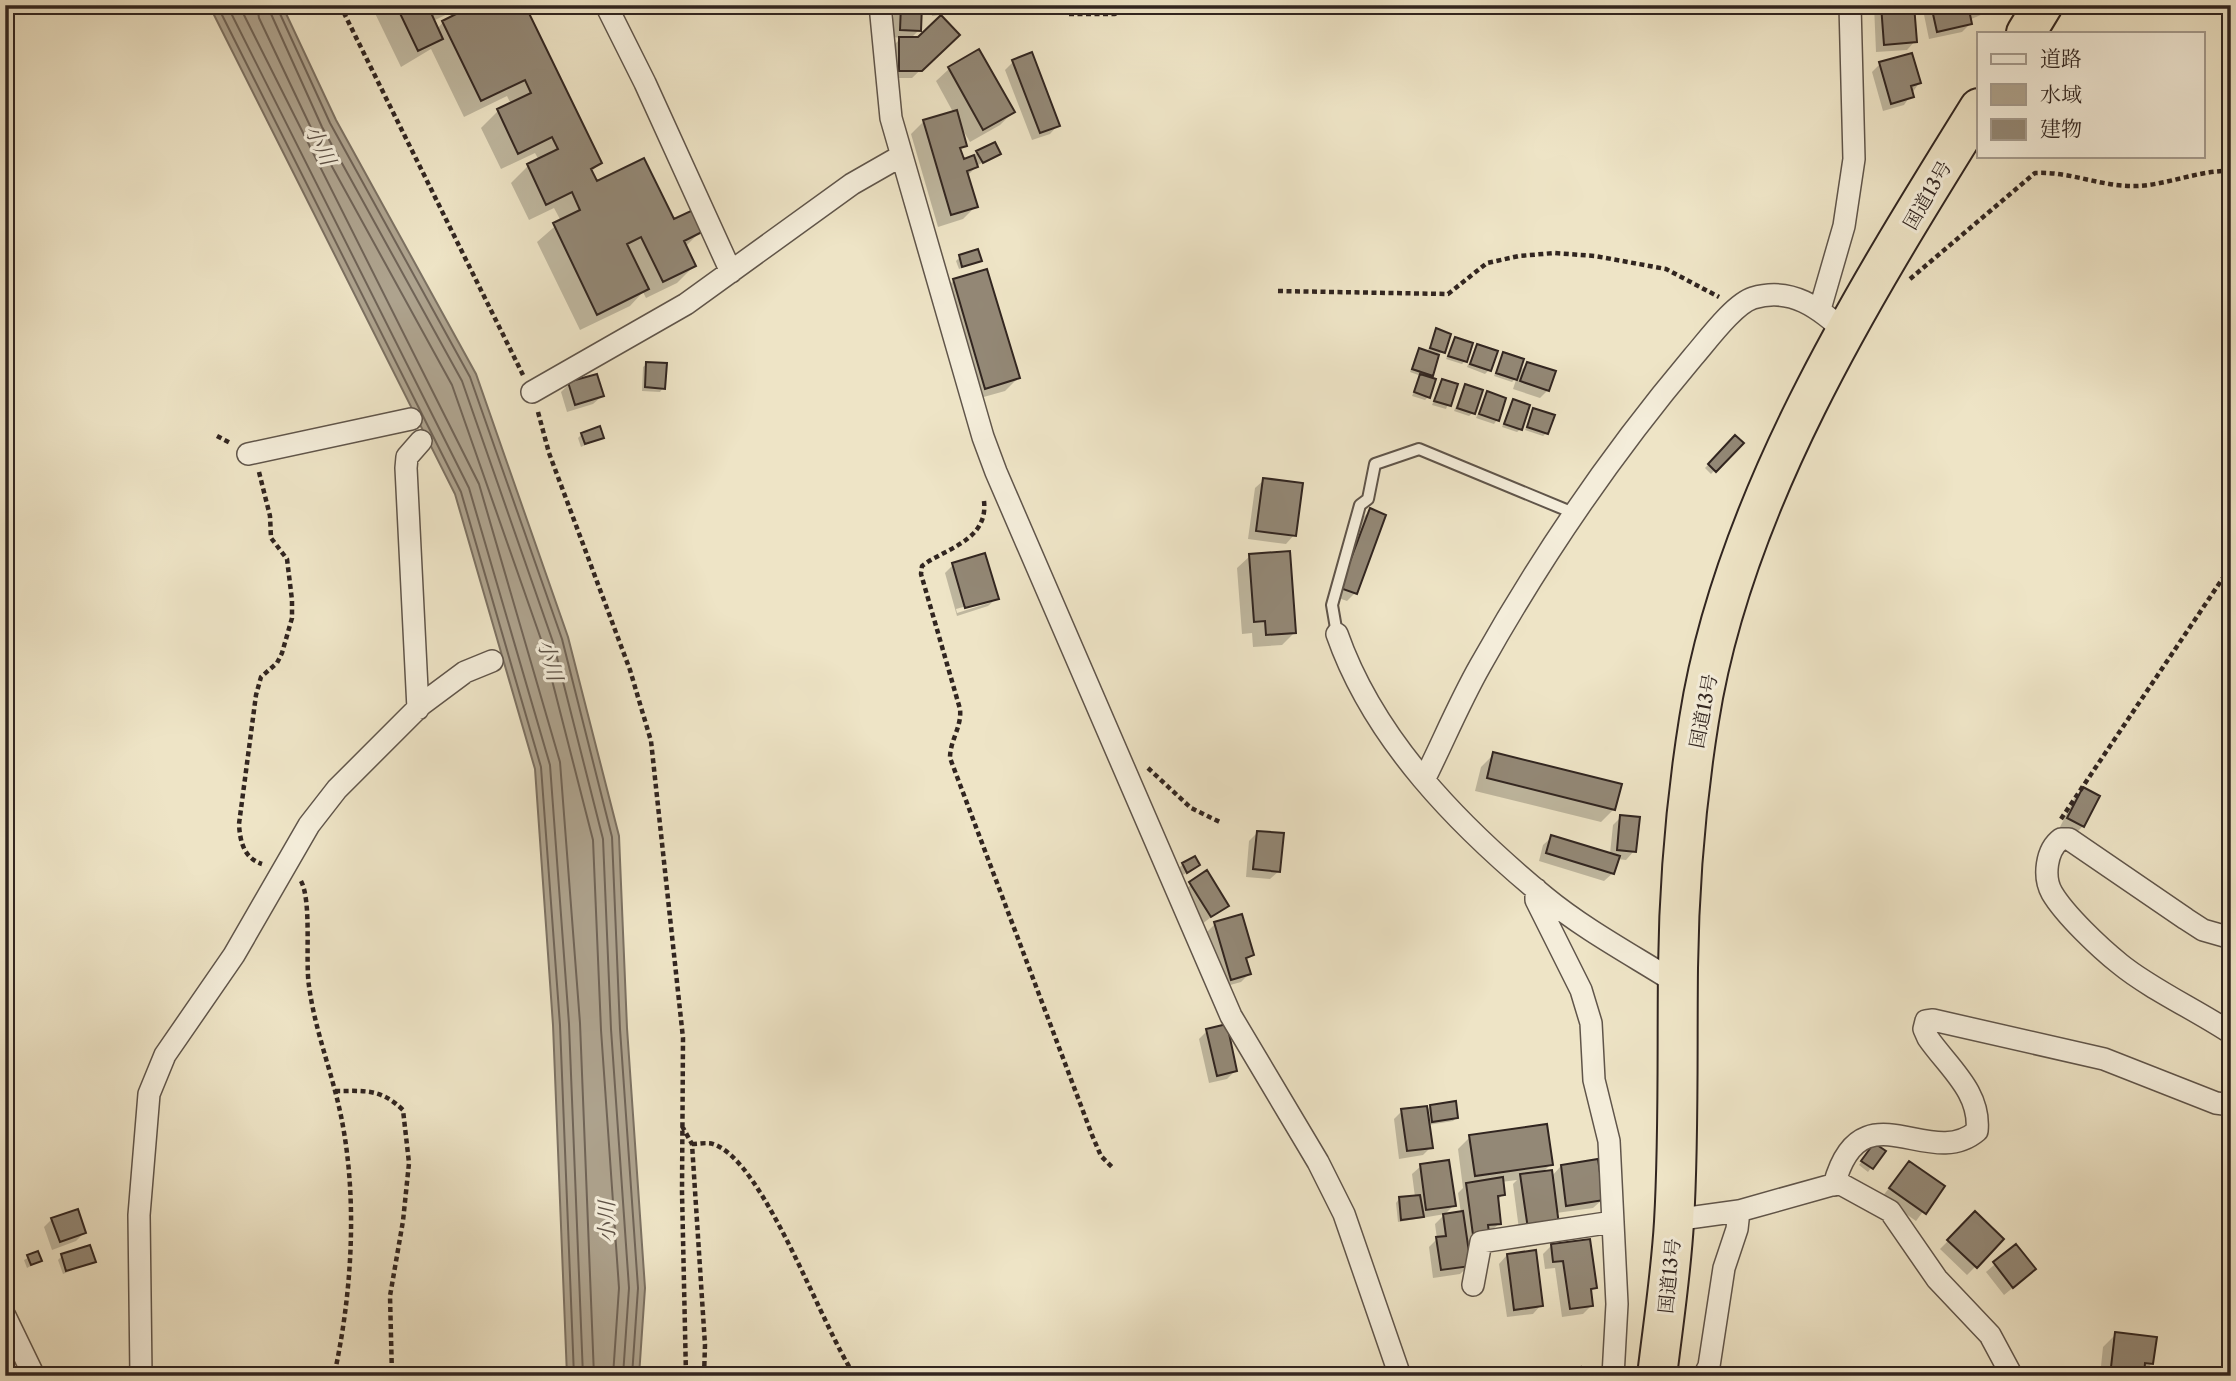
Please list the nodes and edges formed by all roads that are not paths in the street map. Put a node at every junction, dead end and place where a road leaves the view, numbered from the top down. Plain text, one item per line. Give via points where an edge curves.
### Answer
1 (606, 5) edge
2 (880, 5) edge
3 (1850, 5) edge
4 (2043, 5) edge
5 (2026, 32) edge
6 (1977, 111) edge
7 (901, 156) junction
8 (731, 272) junction
9 (1833, 321) junction
10 (532, 392) road end
11 (411, 419) dead end
12 (421, 441) dead end
13 (248, 454) dead end
14 (1576, 514) junction
15 (1337, 634) joint
16 (492, 661) dead end
17 (418, 709) junction
18 (1424, 780) junction
19 (1536, 889) junction
20 (2231, 939) edge
21 (1678, 985) junction
22 (2231, 1033) edge
23 (2231, 1105) edge
24 (1834, 1185) junction
25 (1739, 1211) junction
26 (1674, 1220) junction
27 (1613, 1222) junction
28 (1473, 1285) dead end
29 (5, 1316) edge
30 (34, 1376) edge
31 (141, 1376) edge
32 (1400, 1376) edge
33 (1613, 1376) edge
34 (1657, 1376) edge
35 (1704, 1376) edge
36 (2012, 1376) edge

1 - 8 street
2 - 7 street via 891,118
3 - 9 street via 1854,159
4 - 5 highway
6 - 9 highway, 国道13号 via 1871,291
7 - 8 street via 852,184
7 - 32 street via 983,437 1231,1017 1344,1214
8 - 10 street via 686,304
9 - 14 street via 1812,303 1782,295 1751,298 1722,322 1642,417
9 - 21 highway, 国道13号 via 1730,591 1699,718 1685,836
11 - 13 street
12 - 17 street via 407,457 406,468
14 - 15 lane via 1419,449 1375,464 1368,499 1360,505 1332,605
14 - 18 street via 1480,667
15 - 18 street via 1350,673 1373,713
16 - 17 street via 465,672
17 - 31 street via 370,754 309,825 156,1075 149,1094 139,1215
18 - 19 street
19 - 21 street
19 - 27 street via 1536,900 1581,990 1591,1023 1594,1080 1609,1141
20 - 22 street via 2194,924 2068,839 2058,841 2047,865 2052,893 2121,965
21 - 26 highway, 国道13号
23 - 24 street via 2104,1059 1926,1021 1928,1038 1970,1091 1977,1131 1967,1139 1946,1143 1878,1133 1857,1141
24 - 25 street
24 - 36 street via 1849,1188 1890,1211 1937,1279 1990,1335
25 - 26 street
25 - 35 street
26 - 34 highway, 国道13号
27 - 28 street via 1481,1242
27 - 33 street via 1617,1304
29 - 30 street

